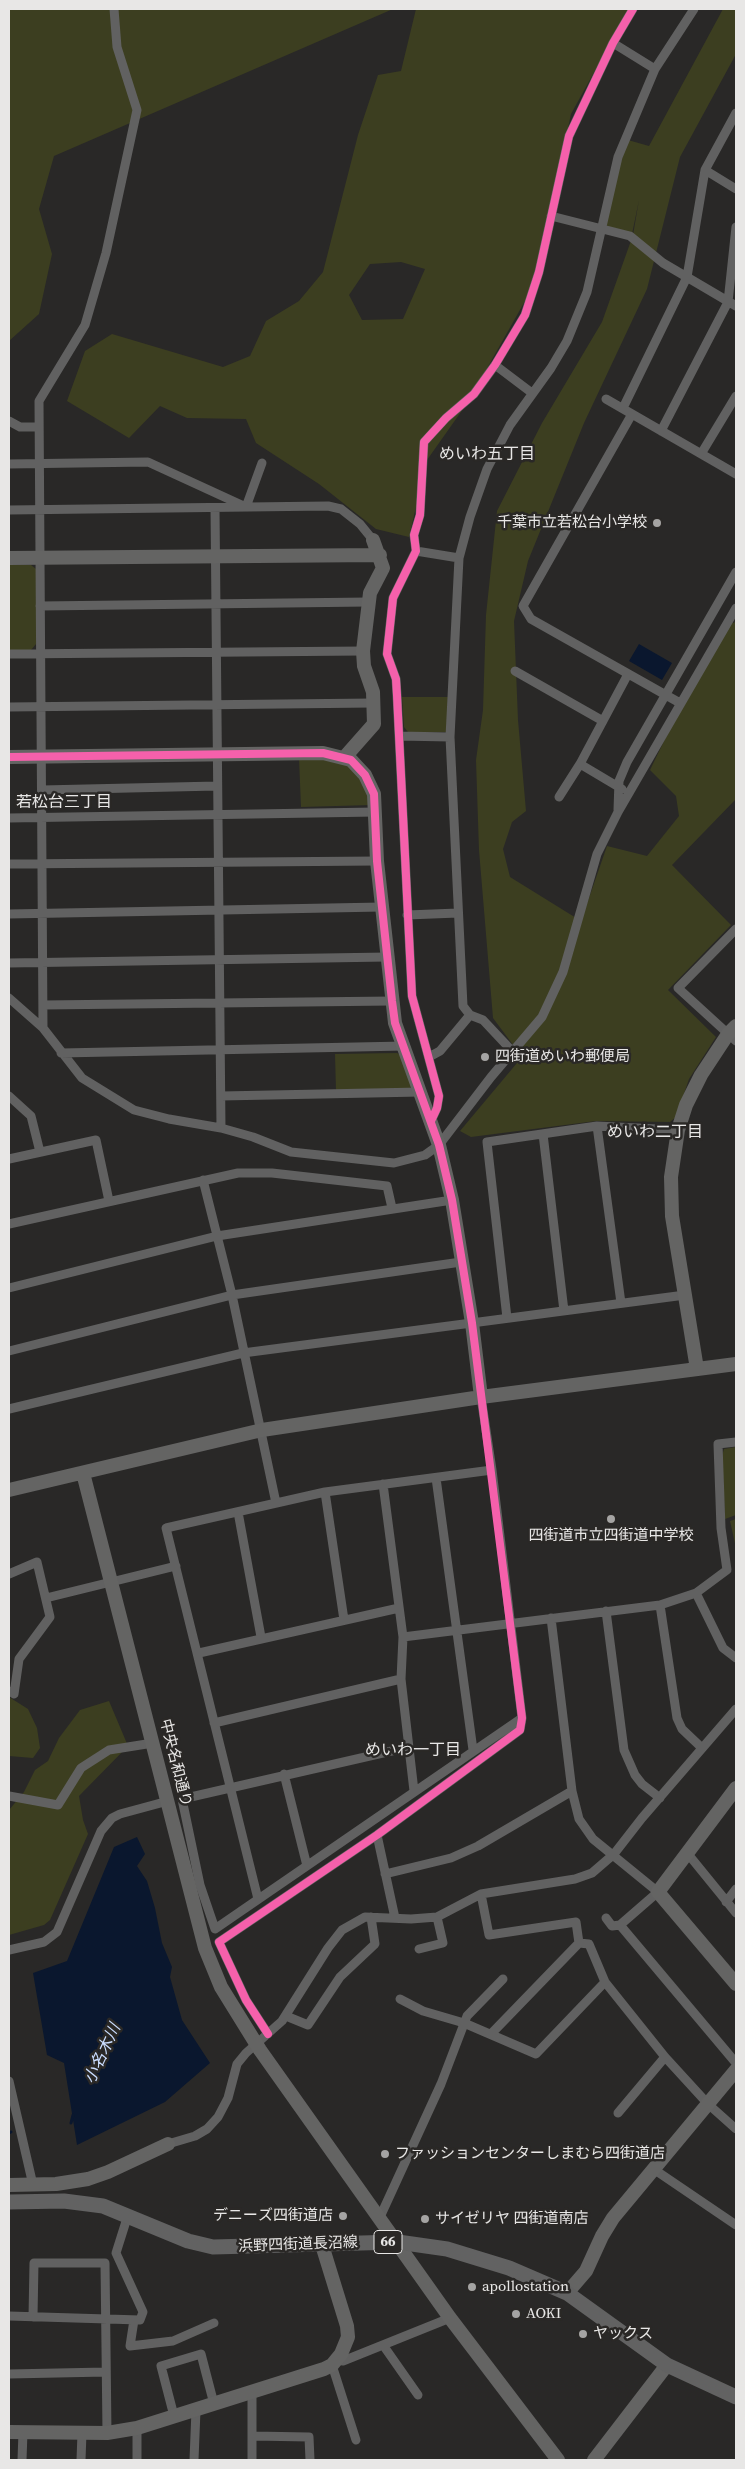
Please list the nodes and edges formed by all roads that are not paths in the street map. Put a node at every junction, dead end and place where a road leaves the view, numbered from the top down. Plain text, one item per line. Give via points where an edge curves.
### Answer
1 (114, 9) edge
2 (633, 9) edge
3 (694, 9) edge
4 (612, 43) junction
5 (655, 69) junction
6 (736, 113) edge
7 (732, 130) edge
8 (705, 170) junction
9 (736, 189) edge
10 (551, 216) junction
11 (736, 226) edge
12 (601, 227) junction
13 (687, 277) junction
14 (732, 304) edge
15 (495, 365) junction
16 (532, 393) junction
17 (736, 396) edge
18 (606, 399) dead end
19 (623, 408) junction
20 (632, 414) junction
21 (9, 421) edge
22 (39, 427) junction
23 (661, 431) junction
24 (701, 454) junction
25 (39, 463) junction
26 (262, 463) dead end
27 (9, 464) edge
28 (736, 474) edge
29 (246, 507) junction
30 (215, 508) junction
31 (39, 509) junction
32 (9, 510) edge
33 (373, 540) joint
34 (416, 551) junction
35 (380, 555) junction
36 (215, 556) junction
37 (9, 558) edge
38 (39, 558) junction
39 (459, 558) junction
40 (736, 572) edge
41 (732, 588) edge
42 (368, 602) junction
43 (215, 604) junction
44 (40, 606) junction
45 (736, 608) edge
46 (363, 651) junction
47 (216, 652) junction
48 (40, 653) junction
49 (9, 654) edge
50 (515, 671) dead end
51 (628, 674) junction
52 (666, 694) junction
53 (373, 703) junction
54 (216, 704) junction
55 (680, 704) junction
56 (9, 707) edge
57 (41, 707) junction
58 (603, 721) junction
59 (399, 736) junction
60 (450, 737) junction
61 (217, 754) junction
62 (9, 757) edge
63 (41, 757) junction
64 (344, 758) junction
65 (580, 764) junction
66 (217, 786) junction
67 (619, 789) junction
68 (631, 789) junction
69 (42, 790) junction
70 (559, 796) dead end
71 (376, 812) junction
72 (618, 812) junction
73 (218, 814) junction
74 (42, 817) junction
75 (9, 818) edge
76 (377, 861) junction
77 (218, 862) junction
78 (42, 863) junction
79 (9, 864) edge
80 (382, 907) junction
81 (218, 910) junction
82 (42, 913) junction
83 (458, 913) junction
84 (9, 914) edge
85 (407, 915) junction
86 (736, 929) edge
87 (386, 957) junction
88 (219, 960) junction
89 (43, 963) junction
90 (9, 964) edge
91 (9, 998) edge
92 (392, 1001) junction
93 (220, 1003) junction
94 (43, 1005) junction
95 (470, 1015) junction
96 (43, 1028) junction
97 (733, 1034) edge
98 (405, 1046) junction
99 (220, 1050) junction
100 (513, 1052) junction
101 (61, 1053) junction
102 (429, 1057) junction
103 (421, 1092) junction
104 (9, 1096) edge
105 (221, 1096) junction
106 (431, 1121) junction
107 (597, 1126) junction
108 (221, 1128) junction
109 (678, 1130) junction
110 (543, 1134) junction
111 (439, 1146) junction
112 (40, 1152) junction
113 (9, 1159) edge
114 (204, 1180) junction
115 (452, 1200) junction
116 (109, 1201) junction
117 (392, 1208) junction
118 (9, 1224) edge
119 (217, 1236) junction
120 (461, 1262) junction
121 (9, 1288) edge
122 (232, 1295) junction
123 (686, 1295) junction
124 (621, 1303) junction
125 (564, 1311) junction
126 (507, 1318) junction
127 (472, 1323) junction
128 (9, 1351) edge
129 (243, 1353) junction
130 (736, 1364) edge
131 (697, 1369) junction
132 (480, 1397) junction
133 (9, 1409) edge
134 (262, 1430) junction
135 (736, 1442) edge
136 (492, 1470) junction
137 (83, 1473) junction
138 (436, 1478) junction
139 (383, 1484) junction
140 (9, 1490) edge
141 (326, 1492) junction
142 (276, 1503) junction
143 (238, 1512) junction
144 (176, 1566) junction
145 (9, 1574) edge
146 (112, 1582) junction
147 (696, 1593) junction
148 (46, 1598) junction
149 (660, 1604) junction
150 (398, 1608) junction
151 (606, 1611) junction
152 (551, 1618) junction
153 (344, 1620) junction
154 (510, 1622) junction
155 (457, 1629) junction
156 (403, 1636) junction
157 (261, 1637) junction
158 (199, 1653) junction
159 (736, 1658) edge
160 (401, 1679) junction
161 (9, 1691) edge
162 (736, 1708) edge
163 (522, 1718) junction
164 (214, 1722) junction
165 (153, 1742) junction
166 (409, 1746) junction
167 (702, 1748) junction
168 (473, 1750) junction
169 (284, 1774) junction
170 (230, 1786) junction
171 (736, 1788) edge
172 (414, 1791) junction
173 (572, 1791) junction
174 (9, 1796) edge
175 (660, 1798) junction
176 (168, 1801) junction
177 (377, 1835) junction
178 (614, 1854) junction
179 (688, 1854) junction
180 (307, 1866) junction
181 (385, 1874) junction
182 (736, 1889) edge
183 (658, 1892) junction
184 (481, 1894) junction
185 (258, 1899) junction
186 (726, 1902) junction
187 (736, 1913) edge
188 (371, 1917) junction
189 (437, 1917) junction
190 (395, 1918) junction
191 (606, 1918) dead end
192 (620, 1925) junction
193 (579, 1943) junction
194 (419, 1949) dead end
195 (9, 1950) edge
196 (503, 1979) dead end
197 (605, 1982) junction
198 (736, 1984) edge
199 (400, 1999) dead end
200 (286, 2016) junction
201 (464, 2023) junction
202 (268, 2034) junction
203 (491, 2034) junction
204 (665, 2057) junction
205 (736, 2063) edge
206 (736, 2070) edge
207 (9, 2081) edge
208 (708, 2104) junction
209 (618, 2113) dead end
210 (736, 2129) edge
211 (168, 2144) joint
212 (652, 2168) junction
213 (9, 2185) edge
214 (33, 2185) junction
215 (9, 2202) edge
216 (128, 2215) junction
217 (380, 2217) junction
218 (736, 2225) edge
219 (398, 2242) junction
220 (322, 2245) junction
221 (568, 2293) junction
222 (9, 2316) edge
223 (33, 2317) junction
224 (107, 2317) junction
225 (450, 2318) junction
226 (134, 2320) junction
227 (214, 2323) dead end
228 (383, 2345) junction
229 (334, 2363) junction
230 (667, 2365) junction
231 (106, 2372) junction
232 (9, 2374) edge
233 (252, 2392) junction
234 (418, 2395) dead end
235 (736, 2397) edge
236 (214, 2404) junction
237 (196, 2410) junction
238 (174, 2416) junction
239 (137, 2428) junction
240 (9, 2432) edge
241 (23, 2432) junction
242 (82, 2433) junction
243 (107, 2433) junction
244 (253, 2436) junction
245 (356, 2440) dead end
246 (22, 2460) edge
247 (81, 2460) edge
248 (137, 2460) edge
249 (194, 2460) edge
250 (252, 2460) edge
251 (310, 2460) edge
252 (558, 2460) edge
253 (594, 2460) edge

1 - 22 street via 117,46 137,110 106,252 85,325 39,402
2 - 4 street
3 - 5 street
4 - 5 street
4 - 10 street via 569,136
5 - 12 street via 618,157
6 - 7 street
7 - 8 street
8 - 9 street
8 - 13 street
10 - 12 street
10 - 15 street via 539,272 525,315
11 - 14 street
12 - 13 street via 630,236 663,263
12 - 16 street via 587,292 567,341
13 - 14 street
13 - 19 street
14 - 23 street
15 - 16 street
15 - 34 street via 474,394 424,442 420,515 414,535
16 - 39 street via 510,424 487,469
17 - 24 street
18 - 19 street
19 - 20 street
20 - 23 street
20 - 51 street via 523,606 531,619
21 - 22 street via 20,427
22 - 25 street
23 - 24 street
24 - 28 street
25 - 27 street
25 - 29 street via 148,462
25 - 31 street
26 - 29 street
29 - 30 street
29 - 33 street via 328,506 341,509
30 - 31 street
30 - 36 street
31 - 32 street
31 - 38 street
33 - 35 street
34 - 39 street
34 - 59 street via 393,598 389,625 387,654 396,679
35 - 36 street
35 - 42 street via 383,568
36 - 38 street
36 - 43 street
37 - 38 street
38 - 44 street
39 - 60 street
40 - 41 street
41 - 52 street
42 - 43 street
42 - 46 street
43 - 44 street
43 - 47 street
44 - 48 street
45 - 55 street
46 - 47 street
46 - 53 street
47 - 48 street
47 - 54 street
48 - 49 street
48 - 57 street
50 - 58 street
51 - 52 street
51 - 58 street
52 - 55 street
52 - 67 street via 627,762
53 - 54 street
53 - 64 street via 374,724
54 - 57 street
54 - 61 street
55 - 68 street
56 - 57 street
57 - 63 street
58 - 65 street
59 - 60 street
59 - 85 street
60 - 83 street
61 - 63 street
61 - 64 street via 324,753
61 - 66 street
62 - 63 street
63 - 69 street
64 - 71 street via 357,766 371,784
65 - 67 street
65 - 70 street
66 - 69 street
66 - 73 street
67 - 68 street
67 - 72 street
68 - 72 street
69 - 74 street
71 - 73 street
71 - 76 street
72 - 100 street via 597,854 563,972 542,1017
73 - 74 street
73 - 77 street
74 - 75 street
74 - 78 street
76 - 77 street
76 - 80 street
77 - 78 street
77 - 81 street
78 - 79 street
78 - 82 street
80 - 81 street
80 - 87 street
81 - 82 street
81 - 88 street
82 - 84 street
82 - 89 street
83 - 85 street
83 - 95 street via 463,1006
85 - 102 street via 412,996
86 - 97 street via 678,988
87 - 88 street
87 - 92 street
88 - 89 street
88 - 93 street
89 - 90 street
89 - 94 street
91 - 96 street
92 - 93 street
92 - 98 street via 395,1023
93 - 94 street
93 - 99 street
94 - 96 street
95 - 100 street via 483,1020
95 - 102 street via 440,1051
96 - 101 street
97 - 109 street via 701,1075
98 - 99 street
98 - 103 street
99 - 101 street
99 - 105 street
100 - 111 street
101 - 108 street via 82,1078 134,1110
102 - 106 street via 439,1096
103 - 105 street
103 - 106 street
104 - 112 street via 31,1116
105 - 108 street
106 - 111 street
107 - 109 street
107 - 110 street
107 - 124 street
108 - 111 street via 291,1152 394,1163 425,1155
109 - 123 street via 671,1177 672,1216
110 - 125 street
110 - 126 street via 487,1142
111 - 115 street
112 - 113 street
112 - 116 street via 96,1140
114 - 116 street
114 - 117 street via 238,1173 272,1173 387,1186
114 - 119 street
115 - 117 street
115 - 120 street
116 - 118 street
117 - 119 street
119 - 121 street
119 - 122 street
120 - 122 street
120 - 127 street
122 - 128 street
122 - 129 street
123 - 124 street
123 - 131 street
124 - 125 street
125 - 126 street
126 - 127 street
127 - 129 street
127 - 132 street
129 - 133 street
129 - 134 street
130 - 131 street
131 - 132 street
132 - 134 street
132 - 136 street
134 - 137 street
134 - 142 street
135 - 147 street via 718,1444 721,1528 727,1570
136 - 138 street
136 - 154 street
137 - 140 street
137 - 146 street, 中央名和通り
138 - 139 street
138 - 155 street
139 - 141 street
139 - 150 street
141 - 142 street
141 - 153 street
142 - 143 street
143 - 144 street via 166,1528
143 - 157 street
144 - 146 street
144 - 158 street
145 - 148 street via 37,1562
146 - 148 street
146 - 165 street, 中央名和通り
147 - 149 street
147 - 159 street via 723,1648
148 - 161 street via 50,1617 19,1659 14,1694
149 - 151 street
149 - 167 street via 677,1718 682,1729
150 - 153 street
150 - 156 street
151 - 152 street
151 - 175 street via 624,1750 635,1775
152 - 154 street
152 - 173 street
153 - 157 street
154 - 155 street
154 - 163 street
155 - 156 street
155 - 168 street
156 - 160 street
157 - 158 street
158 - 164 street
160 - 164 street
160 - 166 street
162 - 167 street
163 - 168 street
163 - 177 street via 520,1730
164 - 170 street
165 - 174 street via 109,1750 81,1768 58,1805
165 - 176 street, 中央名和通り
166 - 169 street
166 - 172 street
167 - 175 street
168 - 172 street
169 - 170 street
169 - 180 street
170 - 185 street
170 - 185 street via 182,1799 200,1886 215,1929
171 - 179 street
172 - 180 street
173 - 178 street via 579,1819 586,1830
173 - 181 street via 478,1846 451,1858
175 - 178 street
176 - 195 street via 112,1818 101,1831 57,1932 44,1942
176 - 217 street, 中央名和通り via 205,1948 221,1987 260,2050
177 - 181 street
177 - 202 street via 219,1942 246,2000
178 - 183 street
178 - 184 street via 585,1877
179 - 183 street
179 - 186 street
180 - 185 street
181 - 190 street
182 - 186 street
183 - 192 street
183 - 198 street
184 - 189 street
184 - 193 street via 489,1935 576,1922
186 - 187 street
188 - 190 street
188 - 200 street via 353,1922 342,1930
188 - 200 street via 375,1944 340,1977 308,2025
189 - 190 street
189 - 194 street via 443,1943
191 - 192 street via 612,1926
192 - 205 street
193 - 197 street via 589,1944
193 - 203 street
196 - 201 street
197 - 203 street via 536,2054
197 - 204 street
199 - 201 street via 423,2011
200 - 202 street
201 - 203 street
201 - 217 street via 441,2084
202 - 211 street via 237,2064 228,2098 218,2117 196,2136
204 - 208 street
204 - 209 street
206 - 208 street
207 - 214 street
208 - 210 street
208 - 212 street
211 - 214 street via 88,2179
212 - 218 street
212 - 221 street via 613,2218 586,2271
213 - 214 street
215 - 216 main road, 浜野四街道長沼線 / 66 via 85,2202
216 - 220 main road, 浜野四街道長沼線 / 66 via 188,2241 213,2247
216 - 226 street via 116,2253 143,2312 140,2320
217 - 219 street, 中央名和通り
219 - 220 main road, 浜野四街道長沼線 / 66
219 - 221 main road, 浜野四街道長沼線 / 66 via 447,2249 509,2268
219 - 225 street, 中央名和通り
220 - 229 street via 347,2326 346,2346
221 - 230 main road, 浜野四街道長沼線 / 66
222 - 223 street
223 - 224 street
223 - 224 street via 34,2263 105,2263
224 - 226 street
224 - 231 street
225 - 228 street
225 - 252 street, 中央名和通り
226 - 227 street via 130,2346 173,2340
228 - 229 street
228 - 234 street
229 - 233 street
229 - 245 street
230 - 235 main road, 浜野四街道長沼線 / 66
230 - 253 street
231 - 232 street
231 - 243 street
233 - 236 street
233 - 244 street
236 - 237 street
236 - 238 street via 201,2354 161,2366
237 - 238 street
237 - 249 street
238 - 239 street
239 - 243 street
239 - 248 street
240 - 241 street
241 - 242 street
241 - 246 street
242 - 243 street
242 - 247 street
244 - 250 street
244 - 251 street via 309,2437

